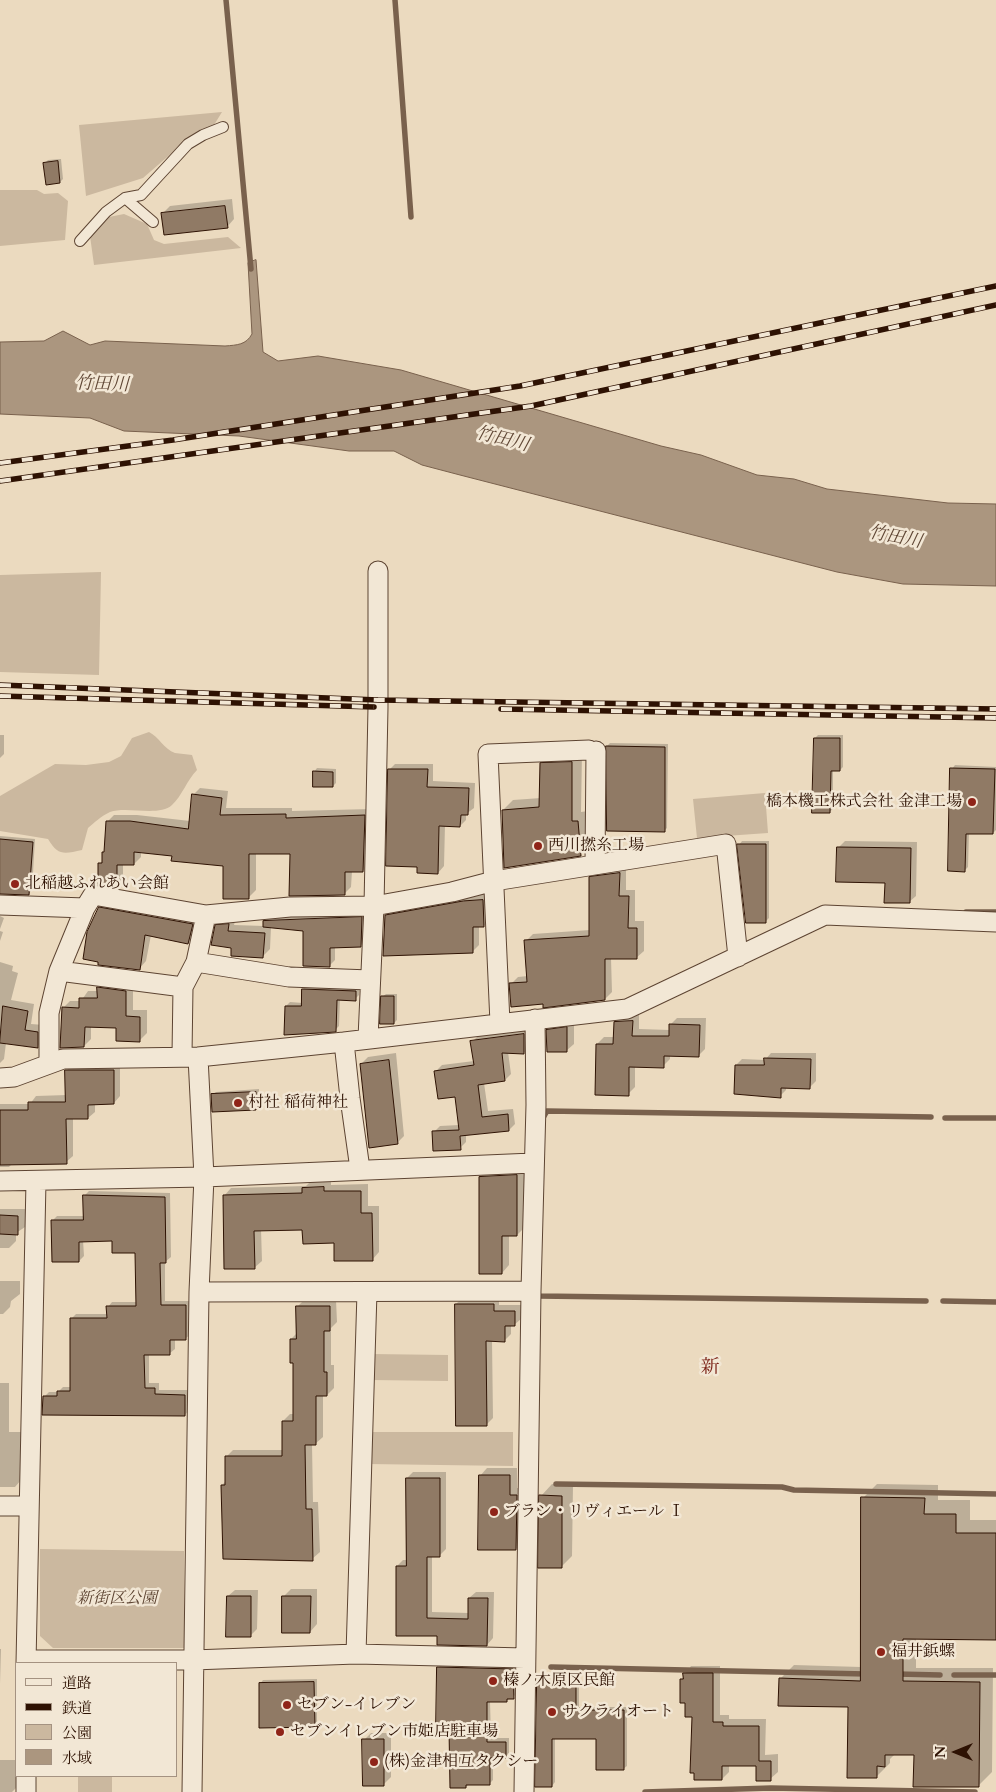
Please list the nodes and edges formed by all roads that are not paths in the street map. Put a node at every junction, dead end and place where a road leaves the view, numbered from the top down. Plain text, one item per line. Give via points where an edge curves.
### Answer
1 (223, 127) dead end
2 (125, 198) junction
3 (153, 222) dead end
4 (80, 241) dead end
5 (378, 571) dead end
6 (595, 864) junction
7 (494, 881) junction
8 (0, 905) edge
9 (374, 906) junction
10 (85, 908) junction
11 (206, 915) junction
12 (996, 922) edge
13 (738, 957) junction
14 (196, 962) junction
15 (59, 971) junction
16 (370, 980) junction
17 (183, 987) junction
18 (535, 1019) junction
19 (500, 1023) junction
20 (368, 1038) junction
21 (344, 1042) junction
22 (190, 1056) junction
23 (49, 1062) junction
24 (0, 1078) edge
25 (533, 1164) junction
26 (360, 1170) junction
27 (204, 1177) junction
28 (0, 1181) edge
29 (36, 1181) junction
30 (531, 1291) junction
31 (199, 1292) junction
32 (367, 1292) junction
33 (0, 1506) edge
34 (28, 1506) junction
35 (356, 1654) junction
36 (525, 1658) junction
37 (193, 1660) junction
38 (26, 1661) edge
39 (26, 1777) edge
40 (26, 1792) edge
41 (192, 1792) edge
42 (524, 1792) edge

1 - 2 lane via 188,144 141,195
2 - 3 lane
2 - 4 lane via 106,212
5 - 9 street
6 - 7 street
6 - 7 street via 593,751 488,754
6 - 13 street via 726,844
7 - 9 street
7 - 19 street
8 - 10 street
9 - 11 street via 290,907
9 - 16 street
10 - 11 street via 93,895
10 - 15 street
11 - 14 street
12 - 13 street via 825,915
13 - 18 street via 627,1009
14 - 16 street via 290,977
14 - 17 street
15 - 17 street
15 - 23 street via 49,1013
16 - 20 street
17 - 22 street
18 - 19 street
18 - 25 street
19 - 20 street
20 - 21 street
21 - 22 street
21 - 26 street
22 - 23 street
22 - 27 street
23 - 24 street via 14,1077
25 - 26 street
25 - 30 street
26 - 27 street
27 - 29 street
27 - 31 street
28 - 29 street
29 - 34 street
30 - 32 street
30 - 36 street
31 - 32 street
31 - 37 street
32 - 35 street
33 - 34 street
34 - 38 street
35 - 36 street
35 - 37 street
36 - 42 street
37 - 38 street
37 - 41 street
39 - 40 street

